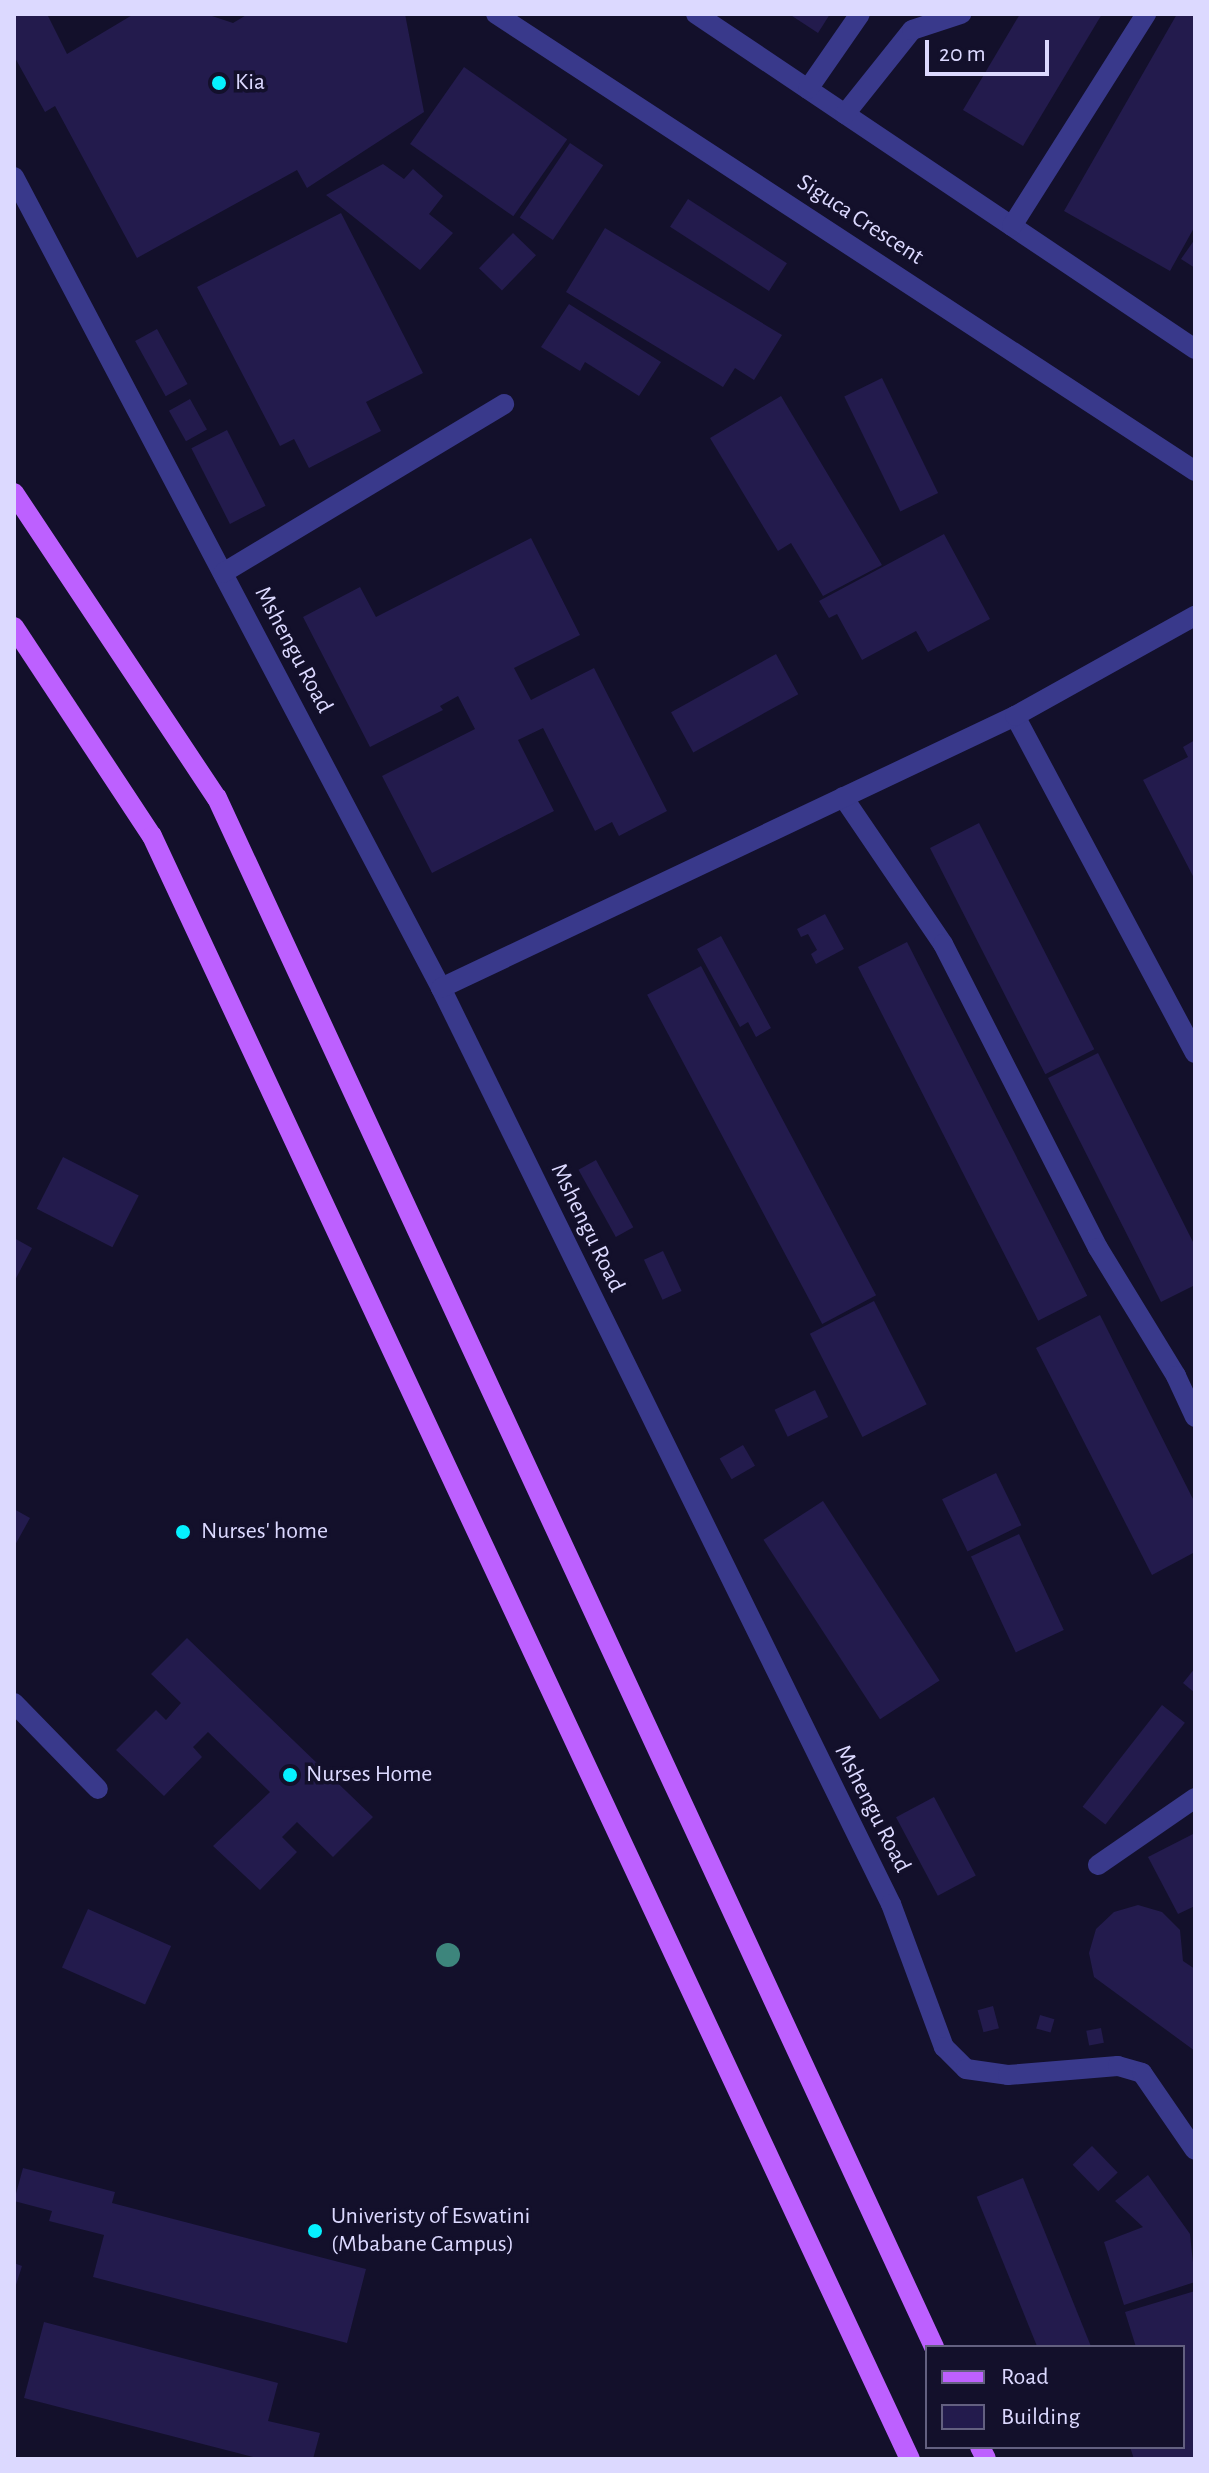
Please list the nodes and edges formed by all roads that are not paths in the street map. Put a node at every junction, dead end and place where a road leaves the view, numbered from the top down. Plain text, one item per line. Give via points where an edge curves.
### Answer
1 (496, 14) edge
2 (696, 14) edge
3 (860, 14) edge
4 (961, 14) edge
5 (1146, 14) edge
6 (808, 89) junction
7 (845, 114) junction
8 (14, 177) edge
9 (1012, 226) junction
10 (1195, 349) edge
11 (504, 404) dead end
12 (1195, 471) edge
13 (14, 493) edge
14 (223, 573) junction
15 (1195, 616) edge
16 (14, 627) edge
17 (1015, 716) junction
18 (843, 797) junction
19 (441, 988) junction
20 (1195, 1053) edge
21 (1195, 1417) edge
22 (14, 1703) edge
23 (98, 1789) dead end
24 (1195, 1798) edge
25 (1098, 1865) dead end
26 (1195, 2150) edge
27 (933, 2345) edge
28 (910, 2459) edge

1 - 12 street, Siguca Crescent
2 - 6 street
3 - 6 street
4 - 7 street via 912,30
5 - 9 street
6 - 7 street
7 - 9 street
8 - 14 street, Mshengu Road
9 - 10 street
11 - 14 street
13 - 27 main road via 217,798
14 - 19 street, Mshengu Road
15 - 17 street
16 - 28 main road via 152,836
17 - 18 street
17 - 20 street
18 - 19 street
18 - 21 street via 943,944 1098,1248
19 - 26 street, Mshengu Road via 891,1904 944,2047 966,2069 1008,2075 1118,2066 1142,2073
22 - 23 street
24 - 25 street

